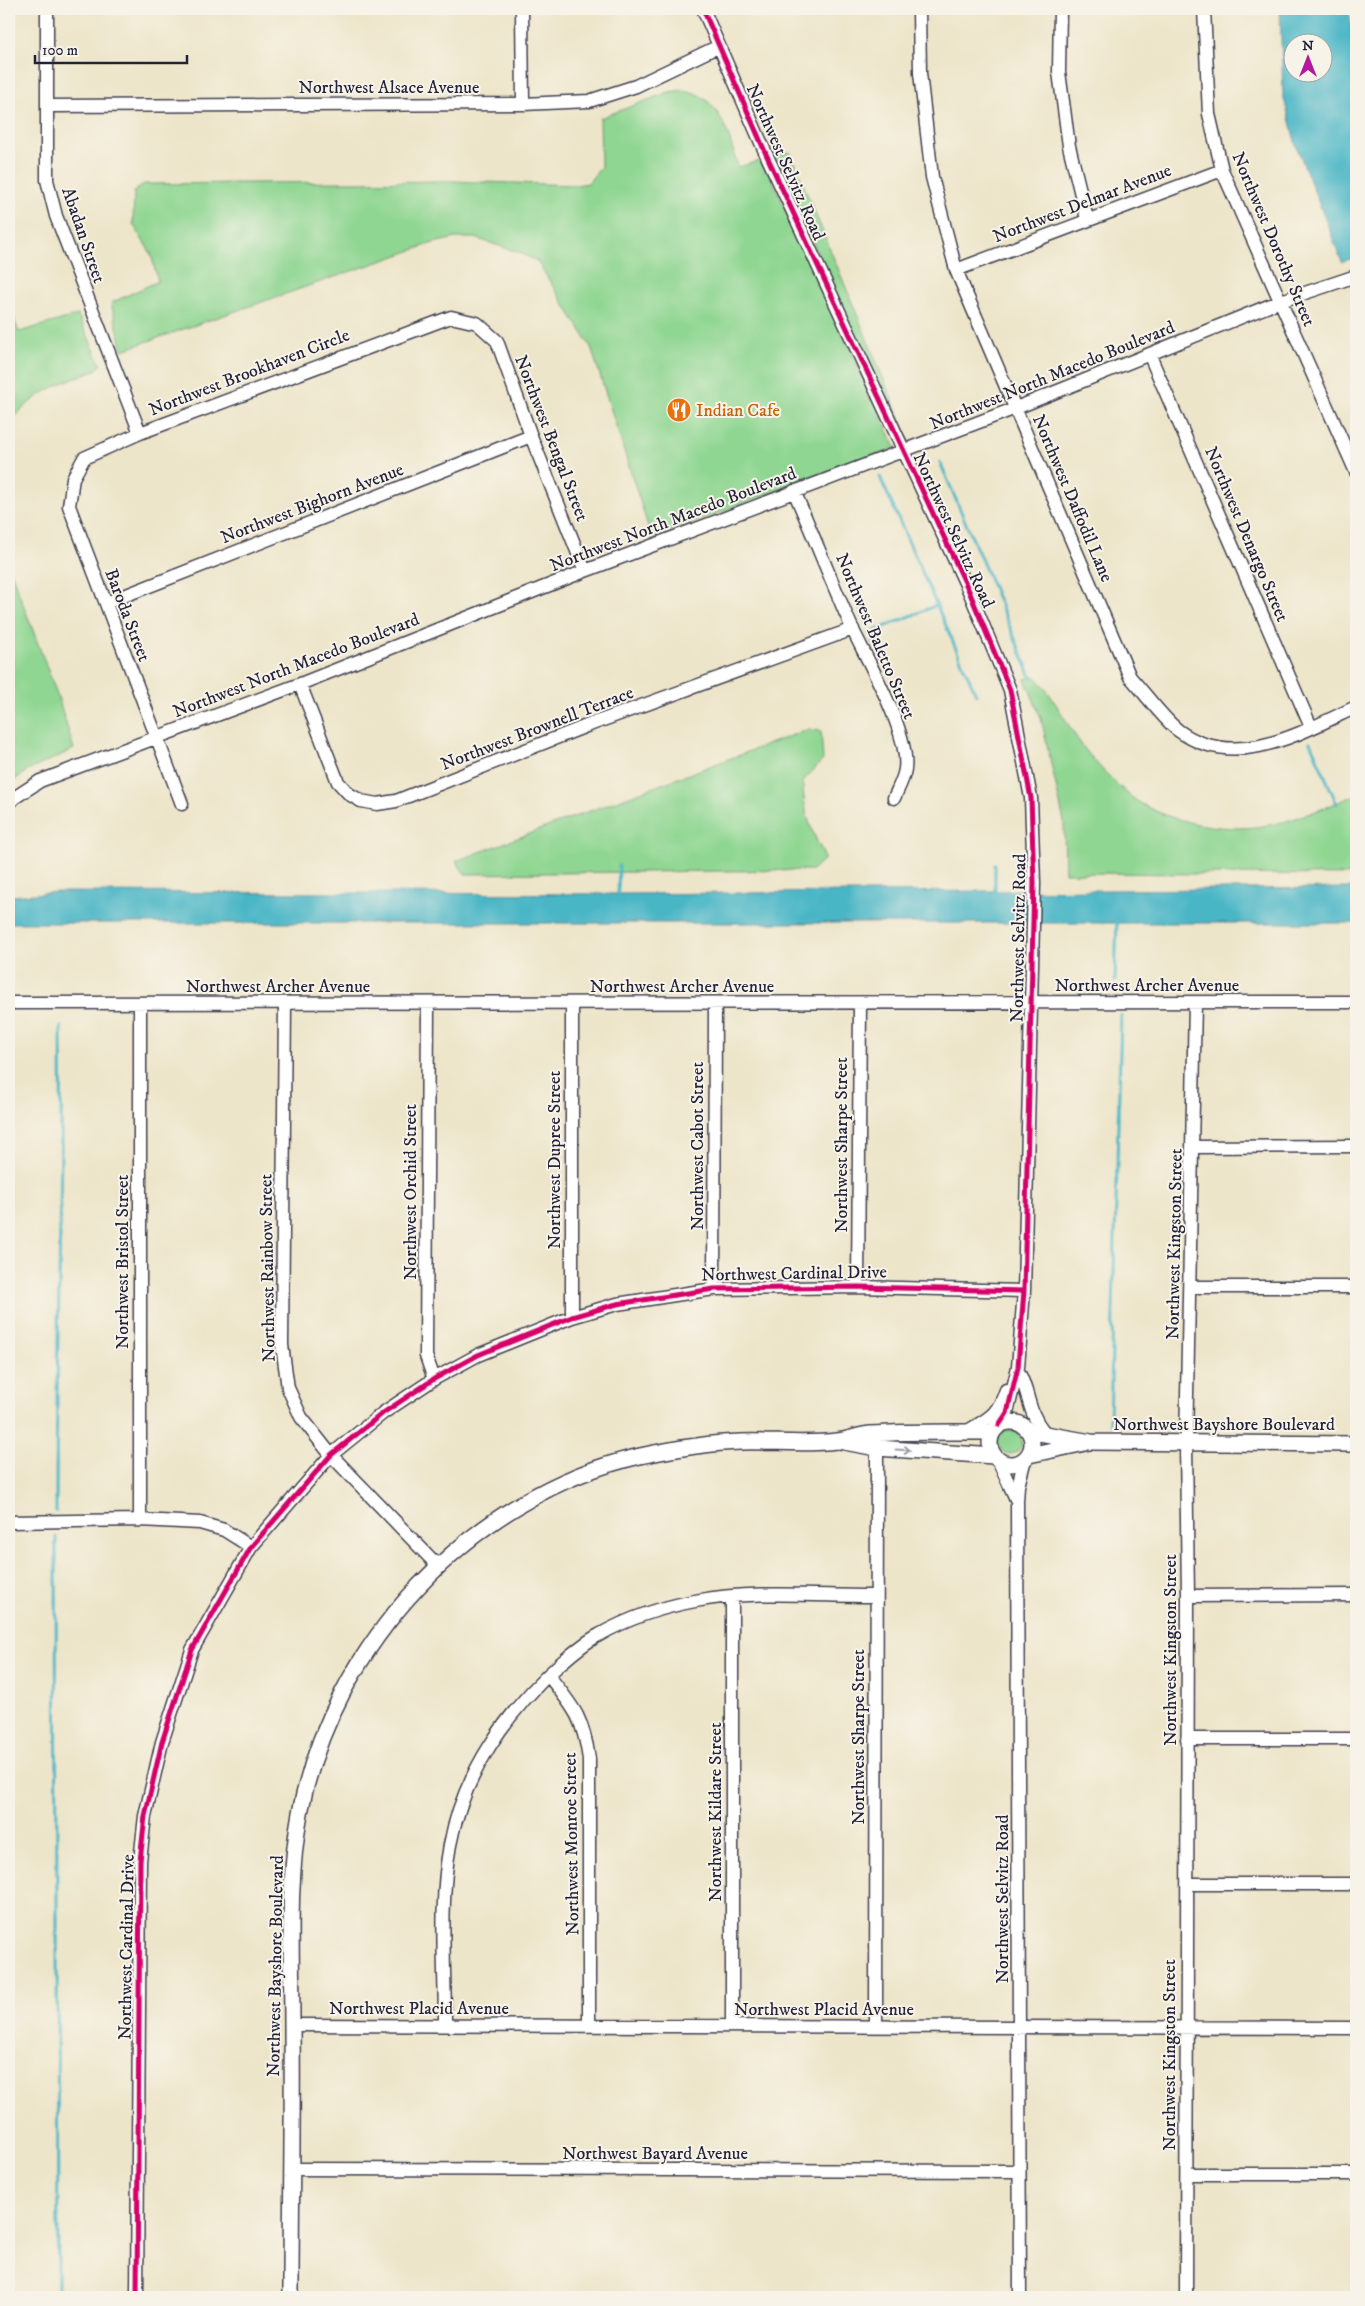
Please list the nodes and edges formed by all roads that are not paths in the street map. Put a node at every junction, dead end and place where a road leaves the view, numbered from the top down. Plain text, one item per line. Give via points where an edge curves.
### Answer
1 (47, 9) edge
2 (522, 9) edge
3 (703, 9) edge
4 (919, 9) edge
5 (1060, 9) edge
6 (1204, 9) edge
7 (719, 46) junction
8 (523, 104) junction
9 (47, 106) junction
10 (1222, 170) junction
11 (1088, 219) junction
12 (956, 270) junction
13 (1356, 276) edge
14 (1281, 301) junction
15 (477, 323) joint
16 (1150, 356) junction
17 (1016, 408) junction
18 (140, 433) junction
19 (531, 436) junction
20 (903, 452) junction
21 (1356, 472) edge
22 (794, 491) junction
23 (68, 506) joint
24 (585, 571) junction
25 (106, 603) junction
26 (852, 629) junction
27 (300, 684) junction
28 (1356, 707) edge
29 (1311, 727) junction
30 (156, 737) junction
31 (894, 798) dead end
32 (9, 804) edge
33 (182, 804) dead end
34 (285, 1002) junction
35 (1195, 1002) junction
36 (1356, 1002) edge
37 (9, 1003) edge
38 (140, 1003) junction
39 (715, 1003) junction
40 (860, 1003) junction
41 (1030, 1003) junction
42 (428, 1004) junction
43 (572, 1004) junction
44 (1356, 1146) edge
45 (1194, 1147) junction
46 (858, 1287) junction
47 (1190, 1287) junction
48 (1356, 1287) edge
49 (714, 1289) junction
50 (1024, 1290) junction
51 (572, 1317) junction
52 (1018, 1371) junction
53 (434, 1379) junction
54 (996, 1429) junction
55 (1027, 1430) junction
56 (966, 1432) junction
57 (1044, 1432) junction
58 (838, 1441) junction
59 (1091, 1442) junction
60 (1186, 1444) junction
61 (1356, 1444) edge
62 (877, 1448) junction
63 (331, 1455) junction
64 (1027, 1457) junction
65 (996, 1458) junction
66 (1017, 1501) junction
67 (140, 1520) junction
68 (9, 1522) edge
69 (251, 1547) junction
70 (438, 1566) junction
71 (1356, 1595) edge
72 (876, 1596) junction
73 (1188, 1596) junction
74 (732, 1597) junction
75 (548, 1675) junction
76 (1187, 1739) junction
77 (1356, 1739) edge
78 (1187, 1884) junction
79 (1356, 1884) edge
80 (292, 2025) junction
81 (445, 2025) junction
82 (589, 2025) junction
83 (732, 2026) junction
84 (876, 2026) junction
85 (1020, 2026) junction
86 (1187, 2026) junction
87 (1356, 2028) edge
88 (291, 2169) junction
89 (1019, 2171) junction
90 (1187, 2174) junction
91 (1356, 2174) edge
92 (137, 2297) edge
93 (291, 2297) edge
94 (1020, 2297) edge
95 (1186, 2297) edge

1 - 9 street, Abadan Street
2 - 8 street
3 - 7 street, Northwest Selvitz Road
4 - 12 street, Northwest Daffodil Lane via 920,73 932,177
5 - 11 street via 1059,72 1066,128
6 - 10 street, Northwest Dorothy Street via 1209,114
7 - 8 street, Northwest Alsace Avenue via 636,86 589,101
7 - 20 street, Northwest Selvitz Road
8 - 9 street, Northwest Alsace Avenue
9 - 18 street, Abadan Street via 47,180 56,216
10 - 11 street, Northwest Delmar Avenue
10 - 14 street, Northwest Dorothy Street
11 - 12 street, Northwest Delmar Avenue
12 - 17 street, Northwest Daffodil Lane
13 - 14 street, Northwest North Macedo Boulevard
14 - 16 street, Northwest North Macedo Boulevard
14 - 21 street, Northwest Dorothy Street
15 - 18 street, Northwest Brookhaven Circle via 450,317
15 - 19 street, Northwest Bengal Street via 497,341
16 - 17 street, Northwest North Macedo Boulevard
16 - 29 street, Northwest Denargo Street
17 - 20 street, Northwest North Macedo Boulevard
17 - 29 street, Northwest Daffodil Lane via 1130,677 1178,730 1200,743 1234,749 1267,745
18 - 23 street, Northwest Brookhaven Circle via 84,458 73,478
19 - 24 street, Northwest Bengal Street
19 - 25 street, Northwest Bighorn Avenue
20 - 22 street, Northwest North Macedo Boulevard
20 - 41 street, Northwest Selvitz Road via 969,591 1010,690 1031,798 1034,883
22 - 24 street, Northwest North Macedo Boulevard
22 - 26 street, Northwest Baletto Street
23 - 25 street, Baroda Street
24 - 27 street, Northwest North Macedo Boulevard
25 - 30 street, Baroda Street
26 - 27 street, Northwest Brownell Terrace via 588,725 438,786 384,804 370,804 354,798 338,782
26 - 31 street, Northwest Baletto Street via 882,687 903,748 905,769
27 - 30 street, Northwest North Macedo Boulevard
28 - 29 street
30 - 32 street, Northwest North Macedo Boulevard via 40,781
30 - 33 street, Baroda Street
34 - 38 street, Northwest Archer Avenue
34 - 42 street, Northwest Archer Avenue
34 - 63 street, Northwest Rainbow Street via 282,1345 288,1388 301,1417
35 - 36 street, Northwest Archer Avenue
35 - 41 street, Northwest Archer Avenue
35 - 45 street, Northwest Kingston Street
37 - 38 street, Northwest Archer Avenue
38 - 67 street, Northwest Bristol Street
39 - 40 street, Northwest Archer Avenue
39 - 43 street, Northwest Archer Avenue
39 - 49 street, Northwest Cabot Street
40 - 41 street, Northwest Archer Avenue
40 - 46 street, Northwest Sharpe Street
41 - 50 street, Northwest Selvitz Road
42 - 43 street, Northwest Archer Avenue
42 - 53 street, Northwest Orchid Street via 426,1356
43 - 51 street, Northwest Dupree Street
44 - 45 street
45 - 47 street, Northwest Kingston Street
46 - 49 street, Northwest Cardinal Drive
46 - 50 street, Northwest Cardinal Drive
47 - 48 street
47 - 60 street, Northwest Kingston Street
49 - 51 street, Northwest Cardinal Drive via 617,1304
50 - 52 street, Northwest Selvitz Road
51 - 53 street, Northwest Cardinal Drive via 478,1355
52 - 54 street, Northwest Selvitz Road via 1007,1413
52 - 55 street, Northwest Selvitz Road
52 - 56 street via 993,1415
52 - 57 street via 1031,1412
53 - 63 street, Northwest Cardinal Drive via 383,1413
54 - 55 main road via 1010,1422
54 - 56 main road, Northwest Bayshore Boulevard
54 - 65 main road via 990,1445
55 - 57 main road, Northwest Bayshore Boulevard
55 - 64 main road via 1032,1443
56 - 58 main road, Northwest Bayshore Boulevard via 871,1434
57 - 59 main road, Northwest Bayshore Boulevard
58 - 62 main road, Northwest Bayshore Boulevard
58 - 70 main road, Northwest Bayshore Boulevard via 737,1442 638,1456 556,1486 515,1509
59 - 60 main road, Northwest Bayshore Boulevard
59 - 64 main road, Northwest Bayshore Boulevard
60 - 61 main road, Northwest Bayshore Boulevard
60 - 73 street, Northwest Kingston Street
62 -> 65 main road, Northwest Bayshore Boulevard
62 - 72 street, Northwest Sharpe Street
63 - 69 street, Northwest Cardinal Drive
63 - 70 street, Northwest Rainbow Street
64 - 65 main road via 1009,1464
64 - 66 street, Northwest Selvitz Road
65 - 66 street, Northwest Selvitz Road
66 - 85 street, Northwest Selvitz Road
67 - 68 street
67 - 69 street via 200,1523 224,1530
69 - 92 street, Northwest Cardinal Drive via 192,1650 162,1742 145,1816 140,1861
70 - 80 main road, Northwest Bayshore Boulevard via 376,1638 349,1680 312,1766 300,1811 291,1902
71 - 73 street
72 - 74 street
72 - 84 street, Northwest Sharpe Street
73 - 76 street, Northwest Kingston Street
74 - 75 street via 695,1601 653,1612 599,1634
74 - 83 street, Northwest Kildare Street
75 - 81 street via 522,1701 497,1734 467,1790 450,1844 445,1893
75 - 82 street, Northwest Monroe Street via 574,1708 585,1729 589,1759
76 - 77 street
76 - 78 street, Northwest Kingston Street
78 - 79 street
78 - 86 street, Northwest Kingston Street
80 - 81 street, Northwest Placid Avenue
80 - 88 main road, Northwest Bayshore Boulevard
81 - 82 street, Northwest Placid Avenue
82 - 83 street, Northwest Placid Avenue
83 - 84 street, Northwest Placid Avenue
84 - 85 street, Northwest Placid Avenue
85 - 86 street, Northwest Placid Avenue
85 - 89 street, Northwest Selvitz Road
86 - 87 street, Northwest Placid Avenue
86 - 90 street, Northwest Kingston Street
88 - 89 street, Northwest Bayard Avenue
88 - 93 main road, Northwest Bayshore Boulevard
89 - 94 street, Northwest Selvitz Road
90 - 91 street
90 - 95 street, Northwest Kingston Street

